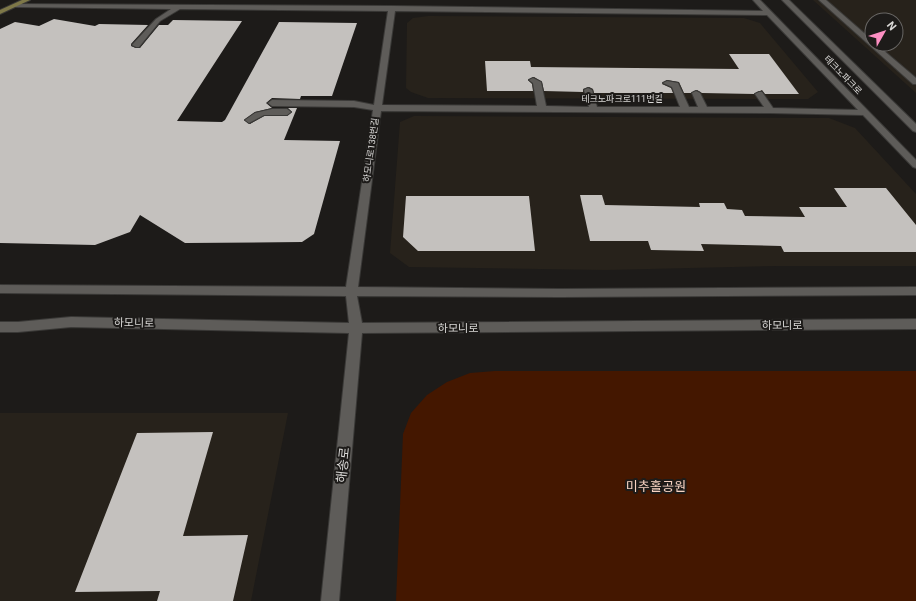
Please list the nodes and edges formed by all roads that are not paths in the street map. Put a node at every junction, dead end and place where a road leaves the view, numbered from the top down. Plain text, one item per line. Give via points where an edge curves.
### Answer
1 (27, 0) edge
2 (214, 0) edge
3 (756, 0) edge
4 (785, 0) edge
5 (823, 0) edge
6 (16, 5) junction
7 (178, 7) junction
8 (209, 7) junction
9 (392, 8) junction
10 (0, 12) edge
11 (767, 13) junction
12 (864, 37) edge
13 (136, 45) dead end
14 (881, 52) edge
15 (533, 80) dead end
16 (916, 82) edge
17 (667, 83) dead end
18 (588, 90) dead end
19 (696, 93) dead end
20 (759, 94) dead end
21 (272, 103) dead end
22 (378, 108) junction
23 (542, 109) junction
24 (594, 109) junction
25 (686, 110) junction
26 (704, 110) junction
27 (770, 110) junction
28 (866, 113) junction
29 (249, 120) dead end
30 (916, 129) edge
31 (916, 165) edge
32 (0, 289) edge
33 (916, 291) edge
34 (351, 292) junction
35 (916, 324) edge
36 (0, 327) edge
37 (356, 328) junction
38 (330, 601) edge

1 - 6 main road
2 - 8 street
3 - 11 street, 테크노파크로
4 - 30 street, 테크노파크로
5 - 12 street
6 - 7 street
6 - 10 main road
7 - 8 street
7 - 13 street via 158,20
8 - 9 street
9 - 11 street
9 - 22 street, 하모니로138번길
11 - 28 street, 테크노파크로
14 - 16 street
15 - 23 street via 537,82
17 - 25 street via 675,85
18 - 24 street
19 - 26 street
20 - 27 street
21 - 22 street via 354,104
22 - 23 street, 테크노파크로111번길
22 - 29 street via 352,112 268,112 253,116
22 - 34 street, 하모니로138번길
23 - 24 street, 테크노파크로111번길
24 - 25 street, 테크노파크로111번길
25 - 26 street, 테크노파크로111번길
26 - 27 street, 테크노파크로111번길
27 - 28 street, 테크노파크로111번길
28 - 31 street, 테크노파크로
32 - 34 street
33 - 34 street
34 - 37 street, 하모니로138번길
35 - 37 street, 하모니로
36 - 37 street, 하모니로 via 71,322
37 - 38 street, 해송로

